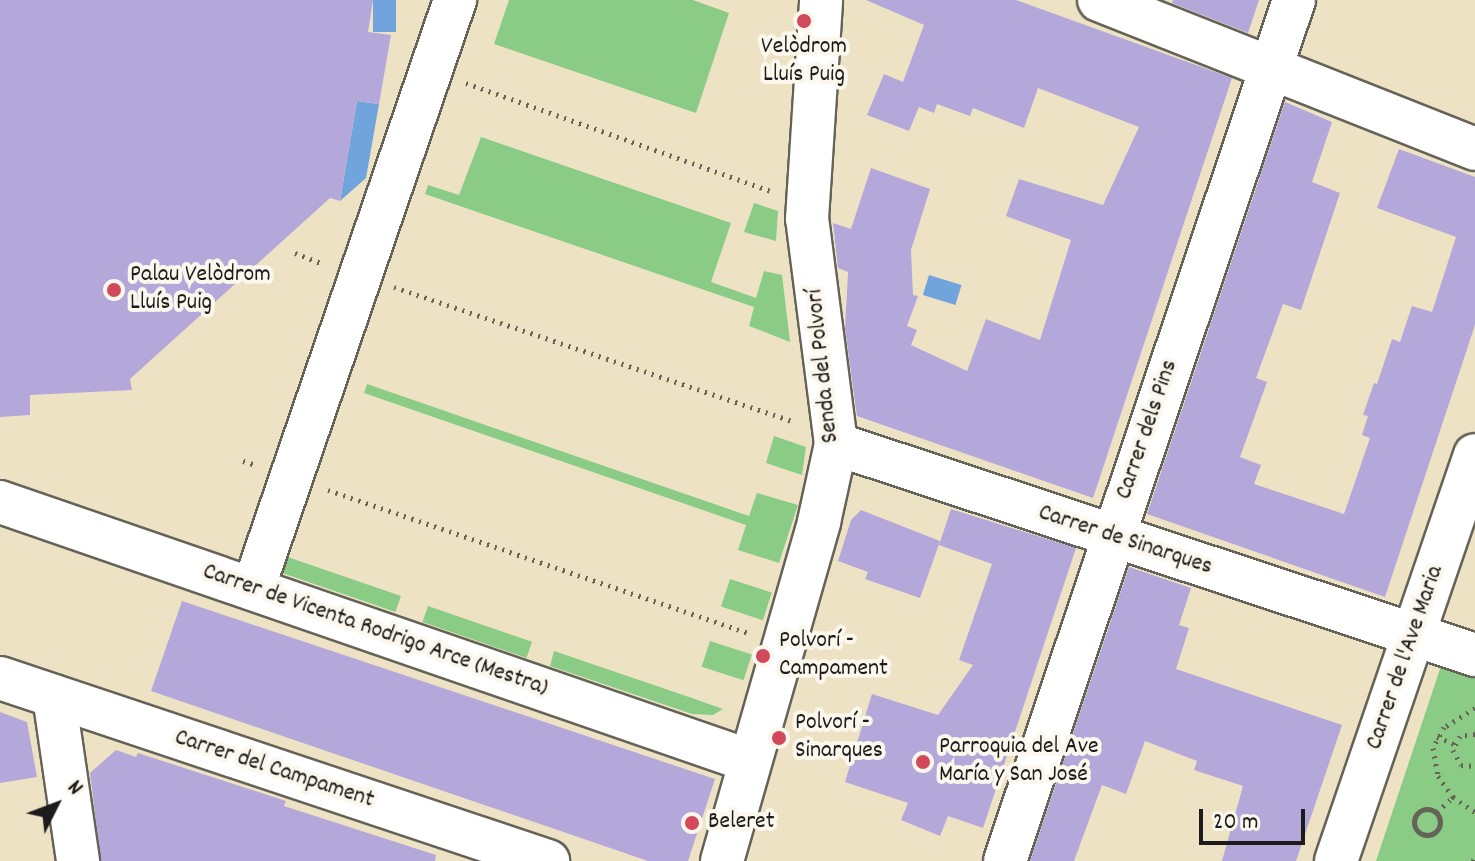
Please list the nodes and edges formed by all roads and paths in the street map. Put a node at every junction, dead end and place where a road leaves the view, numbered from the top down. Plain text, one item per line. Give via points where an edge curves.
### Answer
1 (455, 0) edge
2 (821, 0) edge
3 (1099, 0) edge
4 (1294, 0) edge
5 (1272, 68) junction
6 (431, 70) junction
7 (1475, 149) edge
8 (768, 190) dead end
9 (295, 253) dead end
10 (360, 276) junction
11 (793, 422) dead end
12 (836, 444) junction
13 (1475, 455) edge
14 (243, 461) dead end
15 (291, 478) junction
16 (0, 502) edge
17 (1112, 538) junction
18 (253, 589) junction
19 (745, 632) dead end
20 (1415, 634) junction
21 (1475, 655) edge
22 (0, 678) edge
23 (54, 696) junction
24 (1475, 708) edge
25 (1475, 734) edge
26 (1437, 737) junction
27 (1454, 744) junction
28 (750, 761) junction
29 (1475, 766) edge
30 (1453, 797) junction
31 (1437, 812) junction
32 (1475, 812) edge
33 (78, 861) edge
34 (548, 861) edge
35 (722, 861) edge
36 (1005, 861) edge
37 (1336, 861) edge

1 - 6 street
2 - 12 street, Senda del Polvorí via 807,219
3 - 5 street
4 - 5 street, Carrer dels Pins
5 - 7 street
5 - 17 street, Carrer dels Pins
6 - 8 path
6 - 10 street
9 - 10 path
10 - 11 path
10 - 15 street
12 - 17 street, Carrer de Sinarques
12 - 28 street, Senda del Polvorí via 819,522
13 - 20 street, Carrer de l'Ave Maria
14 - 15 path
15 - 18 street
15 - 19 path
16 - 18 street, Carrer de Vicenta Rodrigo Arce (Mestra)
17 - 20 street, Carrer de Sinarques
17 - 36 street, Carrer dels Pins
18 - 28 street, Carrer de Vicenta Rodrigo Arce (Mestra)
20 - 21 street, Carrer de Sinarques
20 - 37 street, Carrer de l'Ave Maria
22 - 23 street, Carrer del Campament
23 - 33 street
23 - 34 street, Carrer del Campament
24 - 26 path
25 - 27 path via 1465,733
26 - 27 path
26 - 30 path via 1433,761
27 - 29 path via 1457,761
28 - 35 street, Senda del Polvorí
30 - 31 path
30 - 32 path
31 - 31 path via 1438,829 1420,832 1414,822 1417,814

